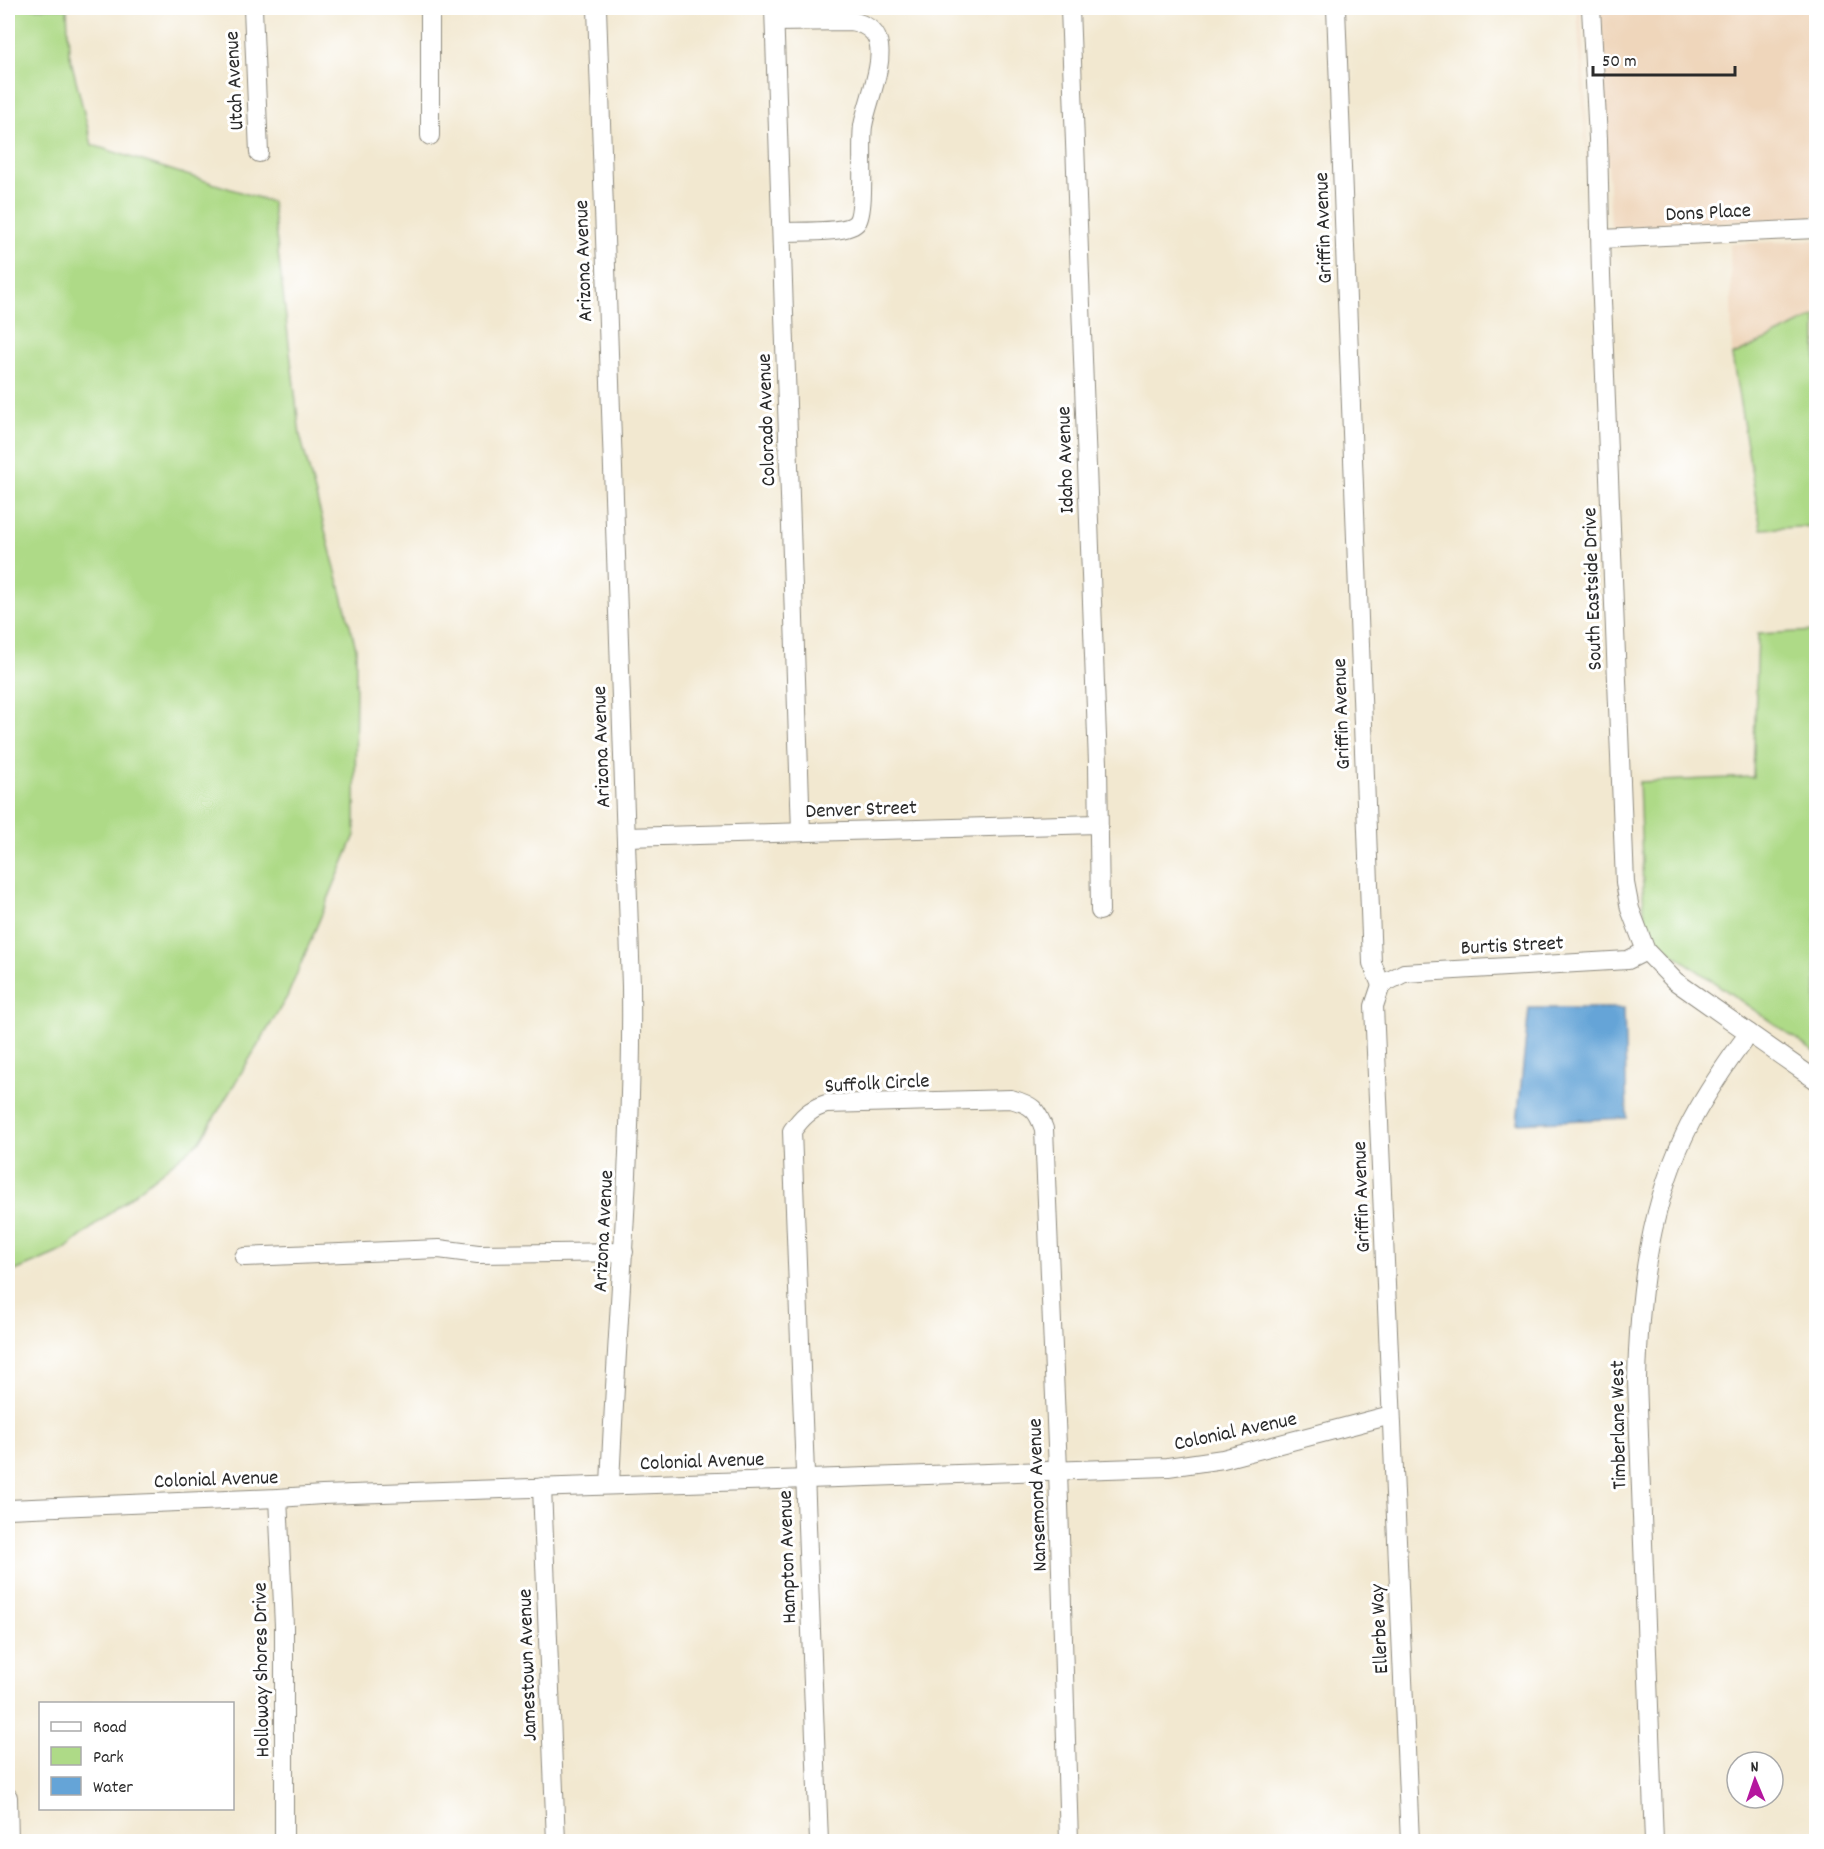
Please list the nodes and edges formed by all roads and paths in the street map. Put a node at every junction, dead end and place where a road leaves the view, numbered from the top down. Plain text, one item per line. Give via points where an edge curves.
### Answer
1 (253, 8) edge
2 (430, 8) edge
3 (597, 8) edge
4 (1070, 8) edge
5 (1336, 8) edge
6 (1591, 8) edge
7 (775, 15) edge
8 (430, 136) dead end
9 (259, 153) dead end
10 (1816, 229) edge
11 (782, 232) junction
12 (1601, 239) junction
13 (1098, 825) junction
14 (801, 832) junction
15 (626, 837) junction
16 (1100, 911) dead end
17 (1646, 951) junction
18 (1381, 985) junction
19 (1749, 1033) junction
20 (1816, 1080) edge
21 (1045, 1147) joint
22 (795, 1235) joint
23 (624, 1252) junction
24 (244, 1257) dead end
25 (1391, 1415) junction
26 (1058, 1470) junction
27 (806, 1480) junction
28 (610, 1485) junction
29 (542, 1487) junction
30 (278, 1498) junction
31 (8, 1509) edge
32 (8, 1797) edge
33 (9, 1842) edge
34 (284, 1842) edge
35 (556, 1842) edge
36 (819, 1842) edge
37 (1069, 1842) edge
38 (1410, 1842) edge
39 (1654, 1842) edge

1 - 9 street, Utah Avenue
2 - 8 street
3 - 15 street, Arizona Avenue
4 - 13 street, Idaho Avenue
5 - 18 street, Griffin Avenue via 1372,963
6 - 12 street, South Eastside Drive
7 - 11 street, Colorado Avenue
7 - 11 street via 861,23 878,39 880,54 863,126 858,221 848,229
10 - 12 street, Dons Place
11 - 14 street, Colorado Avenue
12 - 17 street, South Eastside Drive via 1625,884
13 - 14 street, Denver Street
13 - 16 street, Idaho Avenue
14 - 15 street, Denver Street
15 - 23 street, Arizona Avenue via 632,1069
17 - 18 street, Burtis Street via 1628,960 1404,973
17 - 19 street, South Eastside Drive via 1675,981
18 - 25 street, Griffin Avenue via 1374,1005
19 - 20 street, South Eastside Drive
19 - 39 street, Timberlane West via 1691,1122 1672,1168 1654,1222 1638,1327
21 - 22 street, Suffolk Circle via 1039,1115 1028,1104 1011,1099 826,1104 812,1109 792,1131
21 - 26 street, Nansemond Avenue
22 - 27 street, Hampton Avenue
23 - 24 street via 478,1254 439,1249
23 - 28 street, Arizona Avenue
25 - 26 street, Colonial Avenue via 1193,1465
25 - 38 street, Ellerbe Way
26 - 27 street, Colonial Avenue
26 - 37 street, Nansemond Avenue
27 - 28 street, Colonial Avenue
27 - 36 street, Hampton Avenue
28 - 29 street, Colonial Avenue
29 - 30 street, Colonial Avenue
29 - 35 street, Jamestown Avenue
30 - 31 street, Colonial Avenue
30 - 34 street, Holloway Shores Drive via 284,1626
32 - 33 street

